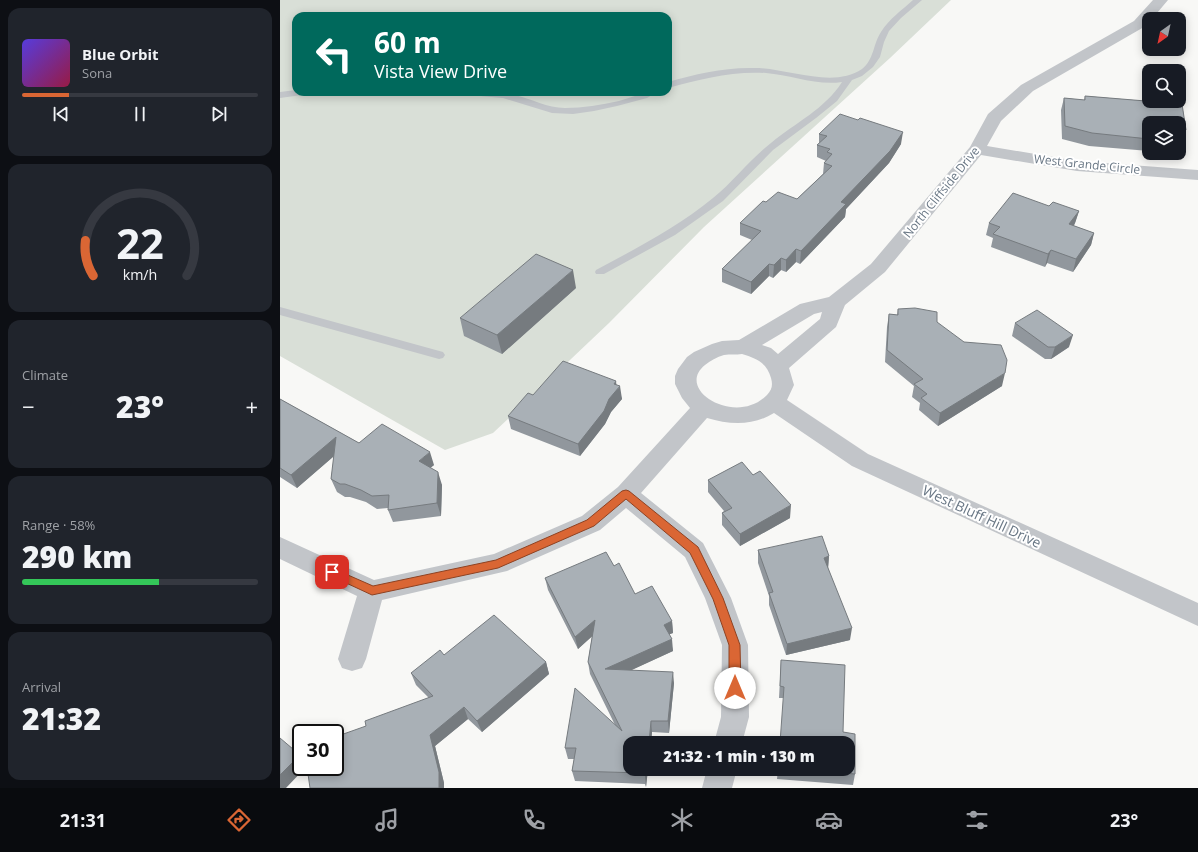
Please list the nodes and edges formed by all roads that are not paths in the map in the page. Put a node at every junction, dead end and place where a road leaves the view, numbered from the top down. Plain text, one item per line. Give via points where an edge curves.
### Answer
1 (918, 0) edge
2 (1161, 0) edge
3 (849, 78) junction
4 (672, 84) edge
5 (292, 93) edge
6 (280, 95) edge
7 (506, 96) edge
8 (644, 96) edge
9 (977, 149) junction
10 (1198, 175) edge
11 (600, 272) dead end
12 (836, 302) junction
13 (280, 311) edge
14 (743, 347) junction
15 (439, 354) dead end
16 (778, 366) junction
17 (774, 402) junction
18 (702, 408) junction
19 (626, 494) junction
20 (280, 547) edge
21 (372, 591) junction
22 (1198, 615) edge
23 (352, 659) dead end
24 (730, 736) edge
25 (720, 776) edge
26 (716, 788) edge

1 - 3 lane via 891,23 882,37 875,61
2 - 9 street, North Cliffside Drive via 1139,24 1027,88 994,118
3 - 4 lane via 818,79 766,71 736,71
3 - 11 lane via 843,90 812,118 771,148 712,204 676,229
5 - 6 lane
7 - 8 lane via 522,99 542,108 562,111 587,110
9 - 10 street, West Grande Circle via 1077,166
9 - 12 street, North Cliffside Drive via 878,268
12 - 14 street, North Cliffside Drive via 807,309
12 - 16 street via 829,322
13 - 15 lane
14 - 16 street via 765,354
14 - 18 street via 721,348 706,353 690,368 686,386 688,393
16 - 17 street via 784,383
17 - 18 street via 753,414 729,416
17 - 22 street, West Bluff Hill Drive via 860,460
18 - 19 street
19 - 21 street via 591,523 498,564
19 - 24 street via 694,550 718,598 735,645 735,717
20 - 21 street
21 - 23 street
25 - 26 street

